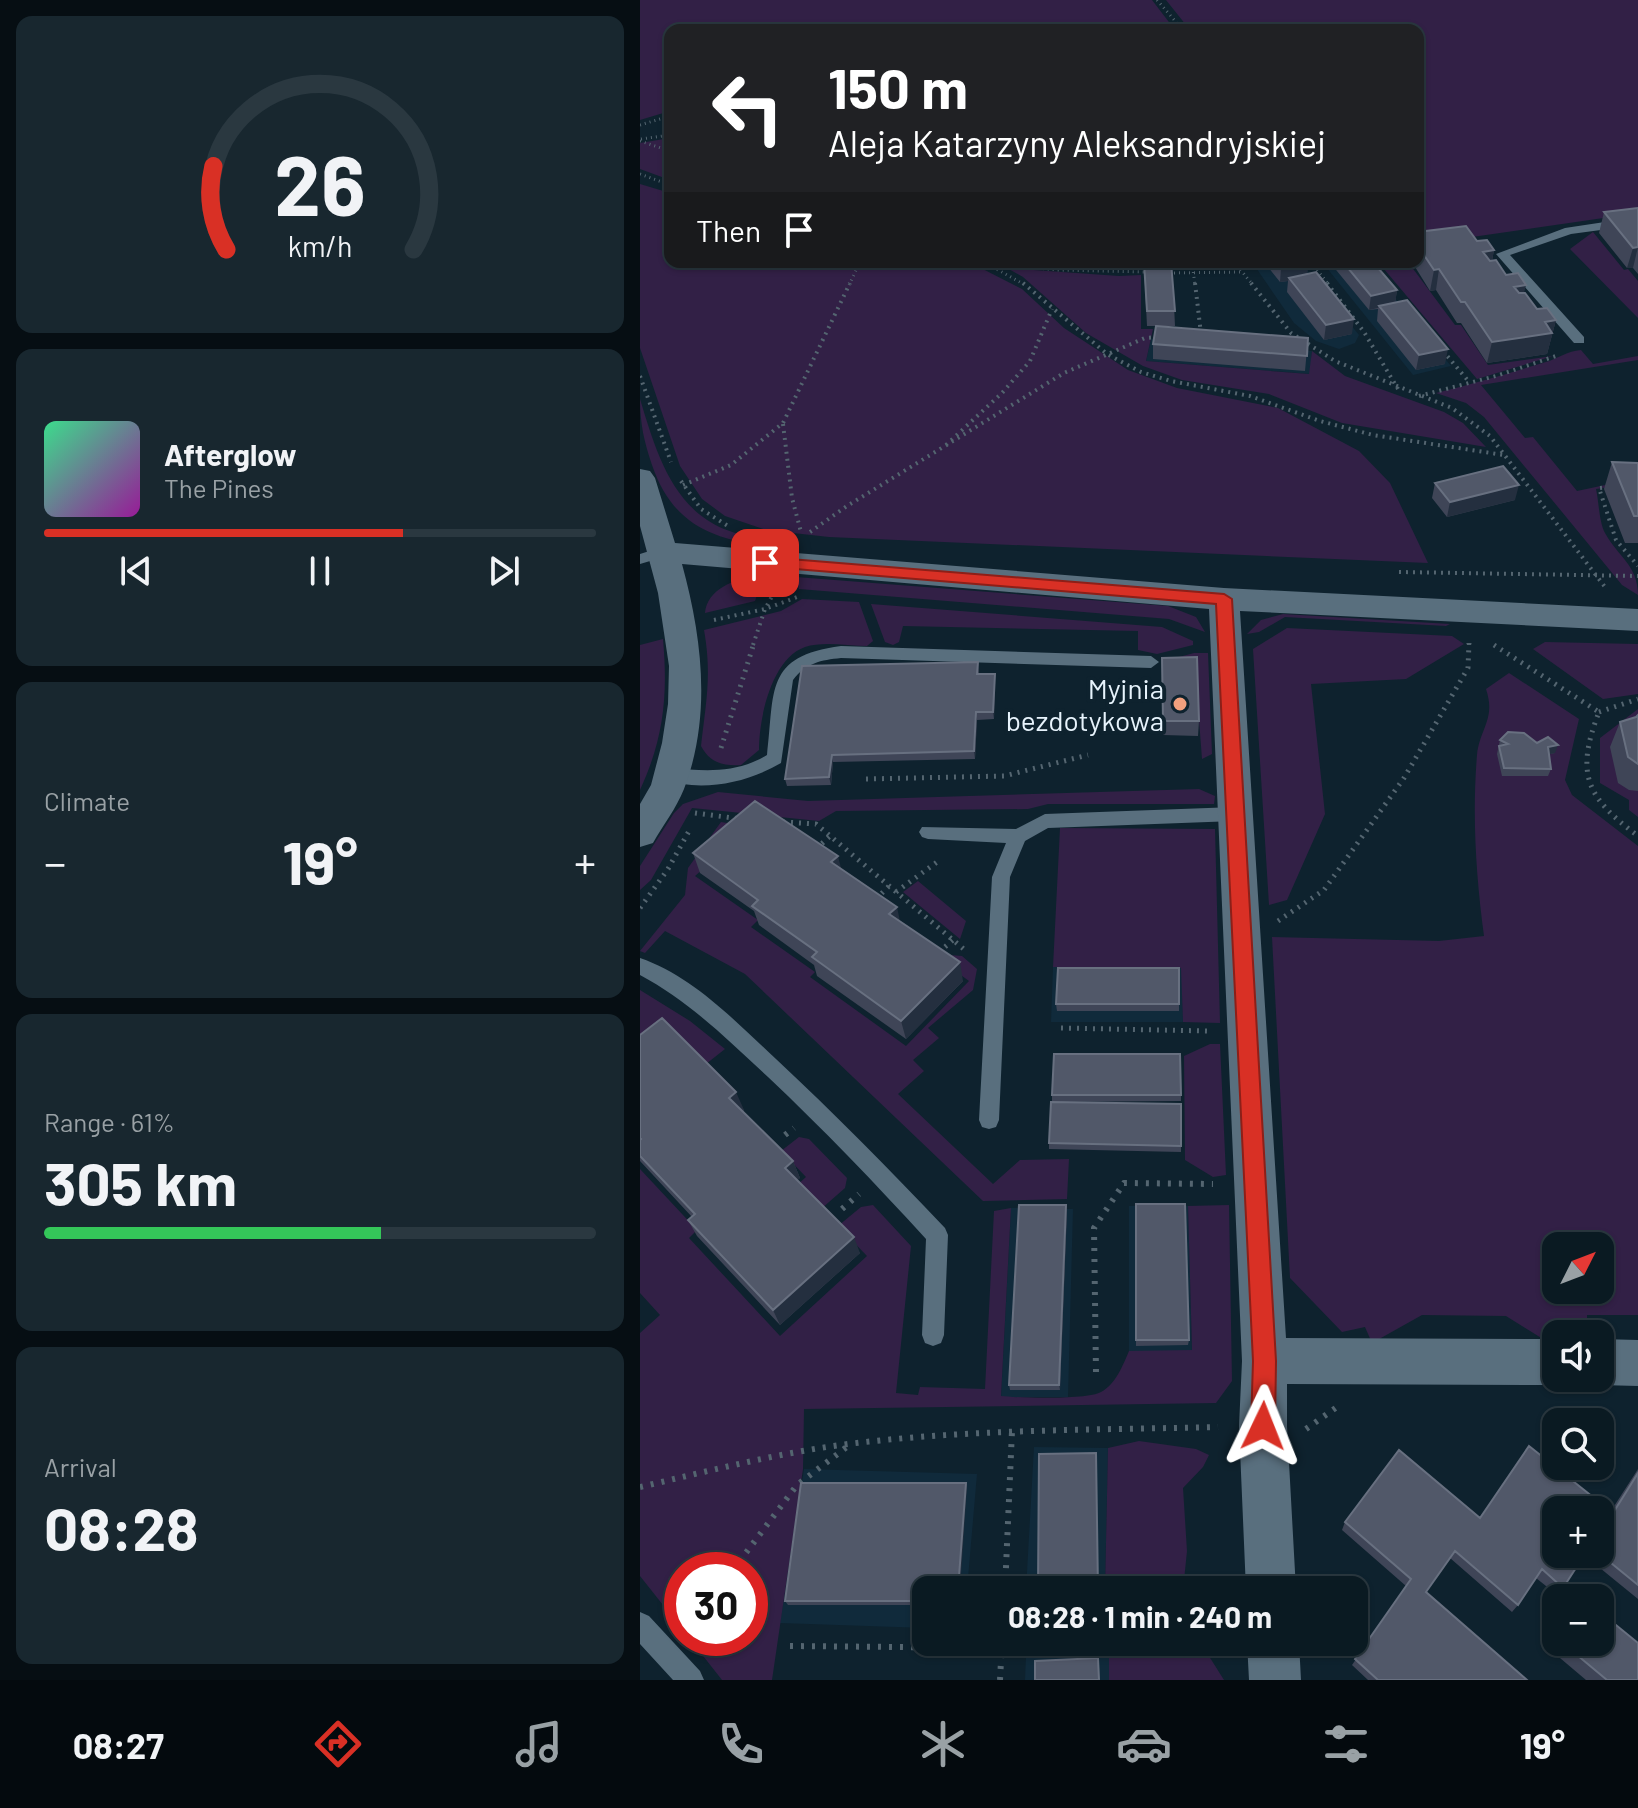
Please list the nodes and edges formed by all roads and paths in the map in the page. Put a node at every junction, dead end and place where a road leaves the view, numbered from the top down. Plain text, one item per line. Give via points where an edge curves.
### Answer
1 (1157, 0) edge
2 (1178, 24) edge
3 (664, 118) edge
4 (640, 125) edge
5 (664, 136) edge
6 (640, 140) edge
7 (664, 149) edge
8 (640, 174) edge
9 (664, 183) edge
10 (1638, 221) edge
11 (857, 268) edge
12 (996, 268) edge
13 (1037, 268) edge
14 (1193, 268) edge
15 (1238, 268) edge
16 (1316, 268) edge
17 (1148, 272) edge
18 (1241, 272) junction
19 (1163, 273) edge
20 (1193, 273) junction
21 (1052, 309) junction
22 (1201, 334) junction
23 (1187, 335) edge
24 (1216, 335) edge
25 (1173, 336) edge
26 (1579, 340) joint
27 (1296, 343) edge
28 (1309, 345) junction
29 (1442, 349) edge
30 (1109, 353) junction
31 (640, 376) edge
32 (1470, 383) junction
33 (1399, 389) junction
34 (1418, 396) junction
35 (783, 423) junction
36 (936, 454) junction
37 (1504, 455) junction
38 (673, 468) dead end
39 (678, 476) dead end
40 (640, 478) edge
41 (683, 485) junction
42 (1618, 486) edge
43 (739, 529) dead end
44 (789, 537) dead end
45 (802, 538) junction
46 (651, 555) edge
47 (1638, 566) edge
48 (1224, 599) junction
49 (765, 609) dead end
50 (1467, 620) junction
51 (1633, 620) edge
52 (1151, 662) dead end
53 (1638, 699) edge
54 (1599, 712) junction
55 (1088, 755) dead end
56 (670, 775) junction
57 (711, 778) junction
58 (866, 779) dead end
59 (1235, 814) junction
60 (726, 818) dead end
61 (756, 820) edge
62 (771, 821) edge
63 (928, 832) dead end
64 (640, 833) edge
65 (830, 836) junction
66 (1018, 836) junction
67 (1638, 836) edge
68 (815, 849) edge
69 (889, 886) junction
70 (876, 899) edge
71 (640, 908) edge
72 (1241, 918) junction
73 (953, 940) junction
74 (938, 953) edge
75 (971, 956) dead end
76 (640, 966) edge
77 (1061, 1028) dead end
78 (1247, 1032) junction
79 (989, 1120) dead end
80 (1256, 1185) junction
81 (933, 1335) dead end
82 (1265, 1361) junction
83 (1542, 1362) edge
84 (1614, 1362) edge
85 (1638, 1363) edge
86 (1096, 1372) dead end
87 (1344, 1402) dead end
88 (1263, 1426) junction
89 (1012, 1431) junction
90 (1302, 1432) dead end
91 (850, 1444) junction
92 (640, 1487) edge
93 (747, 1552) edge
94 (1006, 1576) edge
95 (1270, 1576) edge
96 (640, 1625) edge
97 (912, 1645) edge
98 (790, 1646) dead end
99 (1001, 1656) edge
100 (1274, 1656) edge
101 (691, 1680) edge
102 (1000, 1680) edge
103 (1275, 1680) edge

1 - 2 path
3 - 4 path
5 - 6 path
6 - 7 path
8 - 9 path
10 - 26 lane via 1569,231 1502,254
11 - 35 path
12 - 21 path via 1025,282
13 - 17 path
14 - 20 path
15 - 18 path
16 - 33 path
18 - 20 path
18 - 28 path via 1291,333
19 - 20 path
20 - 22 path
21 - 30 path
21 - 36 path via 1030,361
22 - 23 path
22 - 24 path
25 - 30 path via 1145,338
26 - 32 path via 1554,359
27 - 28 path
28 - 33 path
29 - 32 path
30 - 36 path via 1064,373
30 - 37 path via 1127,366 1284,405 1325,423
31 - 38 path
32 - 34 path
33 - 34 path
34 - 37 path via 1452,408 1490,436
35 - 41 path via 731,465
35 - 45 path
36 - 45 path
37 - 51 path
39 - 41 path
40 - 46 street
41 - 43 path via 701,509
42 - 47 path via 1599,488 1616,540
44 - 45 path
46 - 48 street
46 - 56 street via 683,627 688,683 684,734
48 - 50 street
48 - 59 street
49 - 57 path
50 - 51 street
50 - 54 path
50 - 72 path via 1468,668 1404,778 1324,890 1281,921
52 - 57 lane via 841,652 814,656 800,661 785,679 775,758 751,774
53 - 54 path
54 - 67 path via 1585,745 1586,783 1596,800
55 - 58 path via 1004,776
56 - 57 lane
56 - 64 street
57 - 71 path via 699,814
59 - 66 lane via 1045,821
59 - 72 street
60 - 61 path
62 - 65 path via 816,824
63 - 66 lane
65 - 68 path
65 - 69 path
66 - 79 lane via 1001,877
69 - 70 path
69 - 73 path
72 - 78 street
73 - 74 path
73 - 75 path
76 - 81 lane via 691,995 741,1039 937,1235
77 - 78 path
78 - 80 street
80 - 82 street
80 - 86 path via 1124,1183 1094,1228
82 - 83 street
82 - 88 street
84 - 85 street
87 - 90 path
88 - 89 path
88 - 95 street
89 - 91 path
89 - 94 path
91 - 92 path via 778,1454
91 - 93 path via 797,1485
96 - 101 lane
97 - 98 path
99 - 102 path
100 - 103 street

